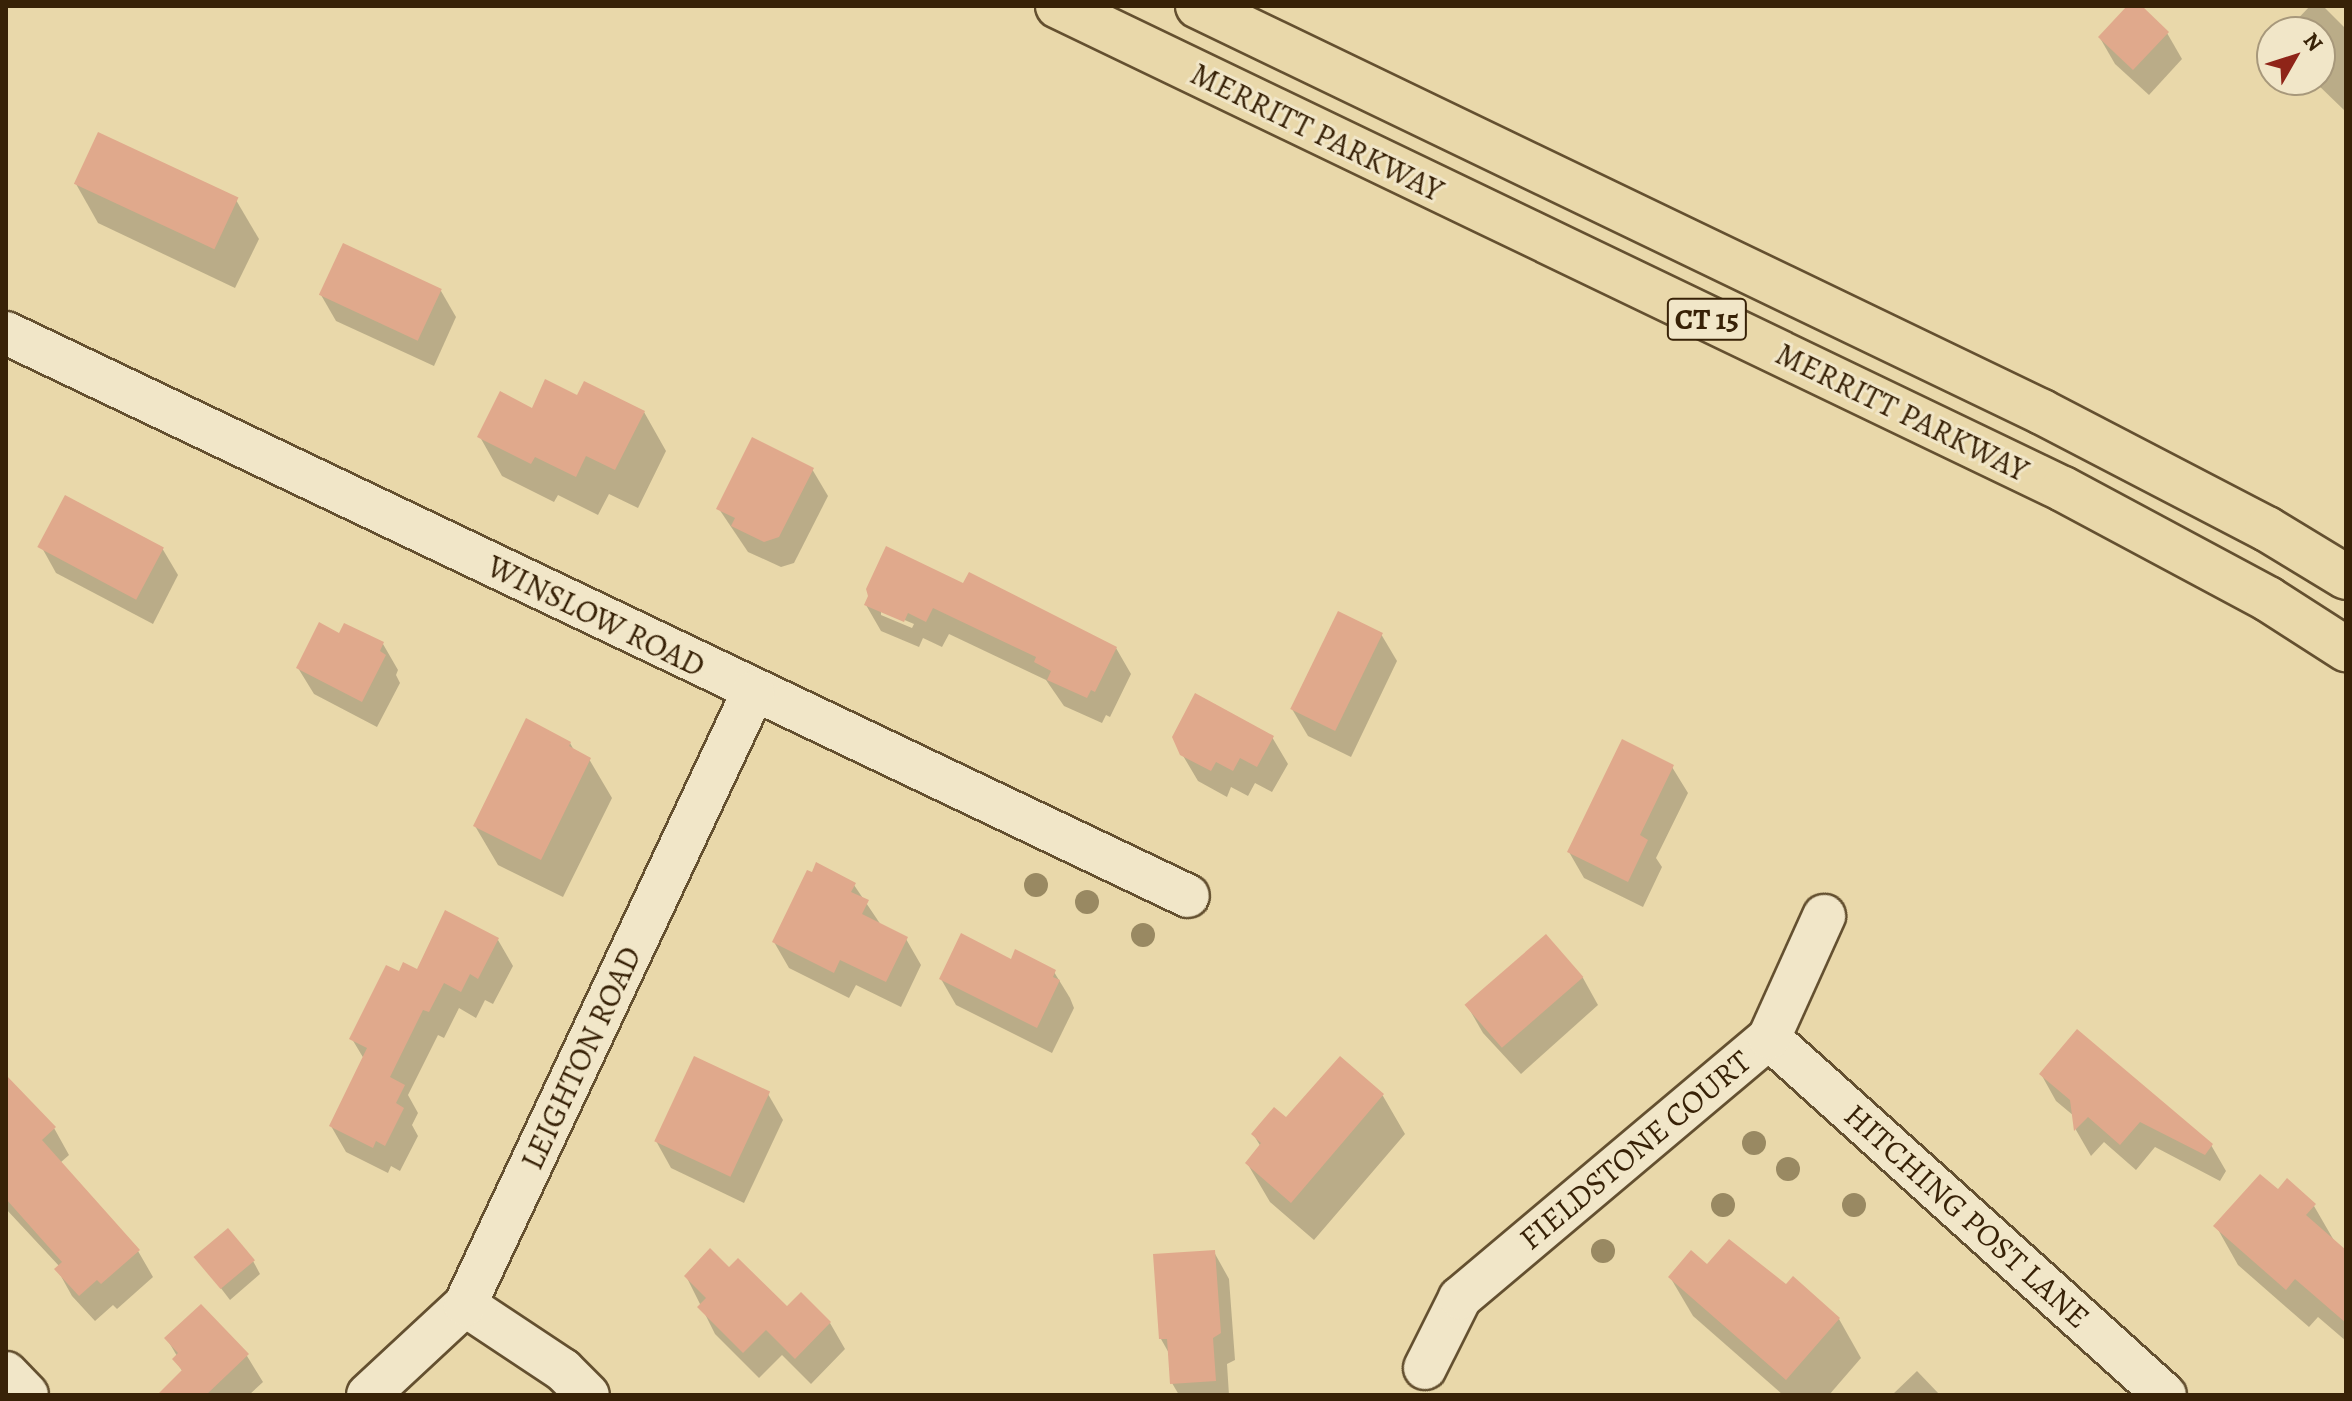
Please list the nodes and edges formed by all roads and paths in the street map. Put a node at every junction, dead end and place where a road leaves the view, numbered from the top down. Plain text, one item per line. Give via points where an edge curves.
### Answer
1 (1058, 6) edge
2 (1198, 6) edge
3 (6, 333) edge
4 (2346, 577) edge
5 (2346, 649) edge
6 (753, 692) junction
7 (1188, 896) dead end
8 (1824, 916) dead end
9 (1769, 1038) junction
10 (465, 1305) junction
11 (1425, 1368) dead end
12 (6, 1373) edge
13 (27, 1395) edge
14 (368, 1395) edge
15 (588, 1395) edge
16 (2165, 1395) edge

1 - 5 highway, MERRITT PARKWAY / CT 15 via 2063,489 2268,599
2 - 4 highway, MERRITT PARKWAY / CT 15 via 2042,412 2267,529
3 - 6 street, WINSLOW ROAD
6 - 7 street, WINSLOW ROAD
6 - 10 street, LEIGHTON ROAD
8 - 9 street, FIELDSTONE COURT
9 - 11 street, FIELDSTONE COURT via 1460,1298
9 - 16 street, HITCHING POST LANE
10 - 14 street, LEIGHTON ROAD
10 - 15 street via 563,1370
12 - 13 street

